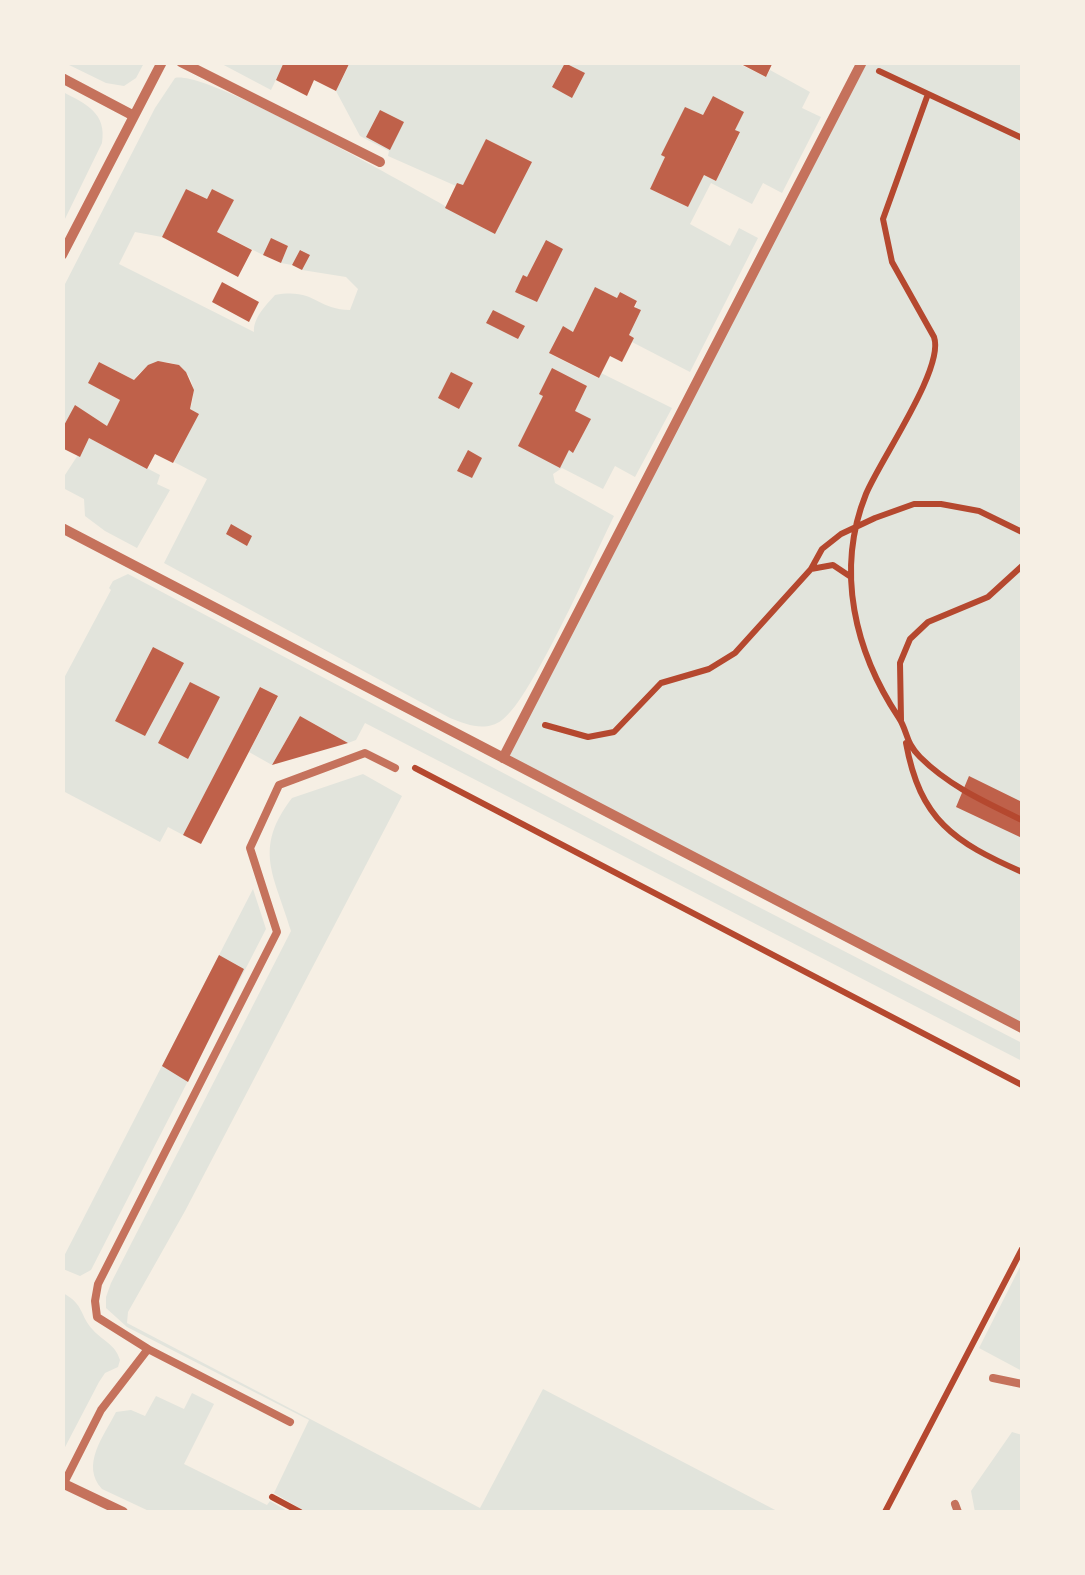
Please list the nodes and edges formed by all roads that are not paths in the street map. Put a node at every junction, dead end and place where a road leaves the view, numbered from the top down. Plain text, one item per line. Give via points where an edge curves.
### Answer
1 (162, 62) edge
2 (181, 62) edge
3 (861, 63) edge
4 (62, 78) edge
5 (134, 116) junction
6 (380, 162) dead end
7 (62, 256) edge
8 (62, 528) edge
9 (503, 758) junction
10 (395, 768) road end
11 (1022, 1028) edge
12 (148, 1349) junction
13 (992, 1378) dead end
14 (1022, 1384) edge
15 (290, 1422) dead end
16 (64, 1483) edge
17 (123, 1512) edge

1 - 5 street
2 - 6 street
3 - 9 street
4 - 5 street
5 - 7 street
8 - 9 street
9 - 11 street
10 - 12 lane via 366,753 279,785 250,848 277,932 98,1284 97,1317
12 - 15 lane
12 - 16 lane via 101,1410
13 - 14 lane
16 - 17 street

